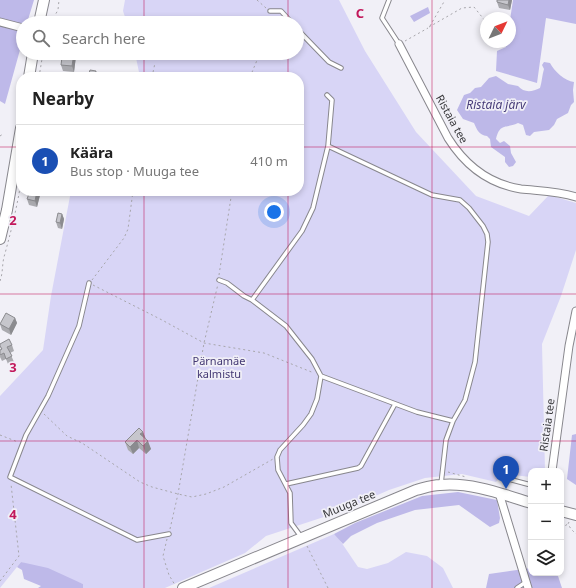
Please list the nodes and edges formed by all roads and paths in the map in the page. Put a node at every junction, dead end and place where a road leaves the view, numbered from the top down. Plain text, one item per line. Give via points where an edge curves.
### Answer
1 (44, 0) edge
2 (59, 0) edge
3 (389, 0) edge
4 (445, 0) edge
5 (270, 12) dead end
6 (480, 14) edge
7 (41, 16) edge
8 (55, 16) edge
9 (286, 16) edge
10 (0, 22) edge
11 (16, 26) edge
12 (429, 27) junction
13 (304, 37) edge
14 (399, 44) junction
15 (33, 60) edge
16 (41, 60) edge
17 (257, 60) edge
18 (155, 63) dead end
19 (341, 68) dead end
20 (31, 72) edge
21 (40, 72) edge
22 (153, 72) edge
23 (252, 72) edge
24 (327, 95) dead end
25 (3, 134) dead end
26 (0, 136) edge
27 (328, 146) junction
28 (16, 157) edge
29 (19, 196) edge
30 (131, 196) edge
31 (231, 196) edge
32 (576, 197) edge
33 (0, 237) edge
34 (219, 280) junction
35 (0, 281) edge
36 (90, 283) junction
37 (252, 300) junction
38 (576, 311) edge
39 (204, 343) junction
40 (321, 376) junction
41 (395, 404) junction
42 (40, 411) junction
43 (453, 421) junction
44 (0, 435) edge
45 (23, 444) junction
46 (277, 457) junction
47 (552, 468) edge
48 (442, 471) junction
49 (10, 477) junction
50 (467, 477) dead end
51 (508, 479) dead end
52 (286, 484) junction
53 (441, 484) junction
54 (528, 484) edge
55 (499, 493) junction
56 (178, 494) junction
57 (528, 502) edge
58 (564, 513) edge
59 (573, 518) edge
60 (568, 524) junction
61 (564, 526) edge
62 (169, 534) junction
63 (576, 534) edge
64 (303, 539) junction
65 (0, 581) edge
66 (527, 585) edge
67 (177, 588) edge
68 (183, 588) edge
69 (328, 588) edge
70 (517, 588) edge

1 - 7 main road
2 - 8 path
3 - 14 lane via 382,18
4 - 12 path
5 - 9 lane via 281,11
6 - 12 path via 474,7 462,8
10 - 11 street
12 - 14 path
13 - 19 lane via 329,62
14 - 32 street, Ristaia tee via 448,138 468,163 485,176 503,184
15 - 20 main road
16 - 21 path
17 - 23 path
18 - 22 path
24 - 27 lane via 332,100
25 - 26 path
27 - 37 lane via 313,208 302,231
27 - 43 lane via 432,195 460,200 469,208 487,234 475,362 465,400
28 - 33 main road
29 - 35 path
30 - 36 path via 128,229 124,238
31 - 34 path
34 - 37 lane
34 - 39 path
36 - 39 path
36 - 42 lane via 79,326
37 - 40 lane via 286,326 312,359
38 - 47 street, Ristaia tee
39 - 40 path via 264,353
39 - 56 path
40 - 41 lane
40 - 46 lane via 311,414
41 - 43 lane
41 - 52 lane via 361,466
42 - 45 lane
42 - 56 path via 67,436 82,443 140,482
43 - 48 lane via 446,440
44 - 45 path
45 - 49 lane
46 - 52 lane via 278,470
46 - 56 path via 224,487 206,494 192,497
48 - 50 path
48 - 53 lane
49 - 62 lane via 137,540
49 - 65 path via 19,556
51 - 54 lane
52 - 64 lane via 290,493 291,522
53 - 55 main road, Muuga tee via 478,487
53 - 64 main road, Muuga tee via 416,490
55 - 57 main road, Muuga tee
55 - 66 street
56 - 62 path
58 - 59 main road
59 - 60 path
60 - 61 path
60 - 63 path
62 - 67 path via 163,556 169,575
64 - 68 main road, Muuga tee
64 - 69 path
66 - 70 lane

